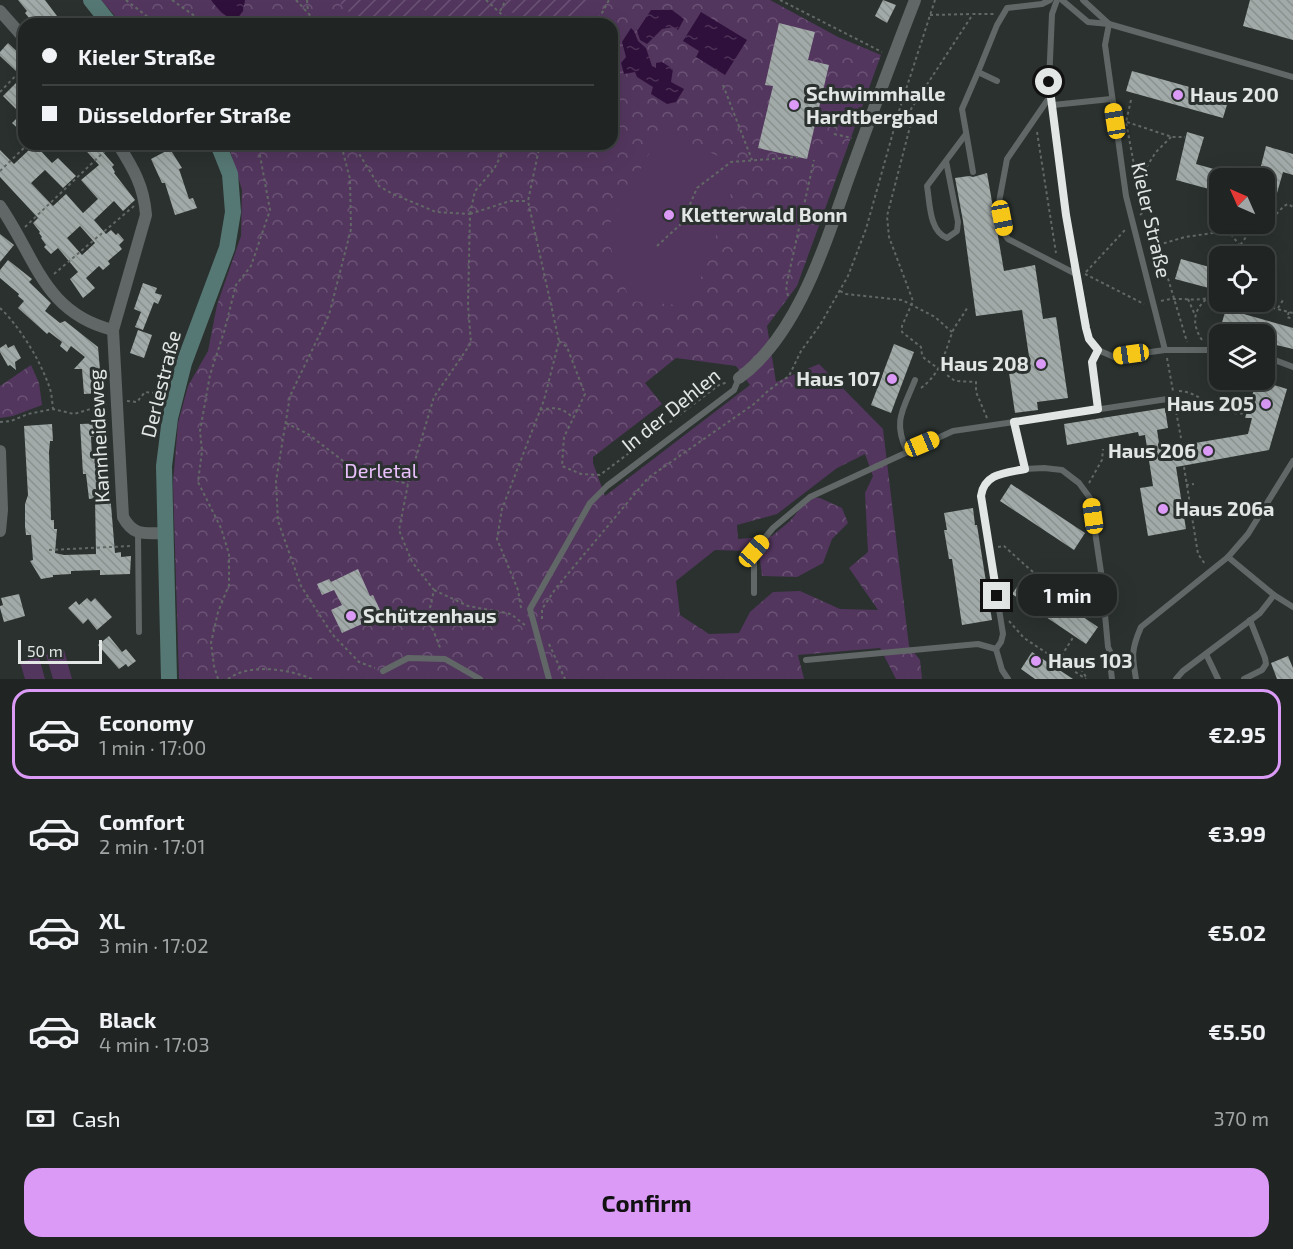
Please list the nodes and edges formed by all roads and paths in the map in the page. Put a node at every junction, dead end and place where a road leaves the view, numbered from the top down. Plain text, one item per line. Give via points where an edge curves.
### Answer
1 (91, 0) edge
2 (126, 0) edge
3 (172, 0) edge
4 (296, 0) edge
5 (307, 0) edge
6 (486, 0) edge
7 (506, 0) edge
8 (609, 0) edge
9 (780, 0) edge
10 (915, 0) edge
11 (1050, 0) edge
12 (1057, 0) edge
13 (1062, 0) edge
14 (1083, 0) edge
15 (0, 11) edge
16 (308, 12) junction
17 (500, 12) junction
18 (974, 14) junction
19 (930, 15) dead end
20 (105, 18) edge
21 (149, 18) edge
22 (198, 18) edge
23 (313, 18) edge
24 (506, 18) edge
25 (599, 18) edge
26 (1002, 18) junction
27 (1109, 24) junction
28 (18, 31) edge
29 (892, 57) junction
30 (978, 72) junction
31 (18, 73) edge
32 (1293, 77) edge
33 (997, 81) dead end
34 (723, 85) dead end
35 (0, 92) edge
36 (1051, 95) junction
37 (1111, 99) junction
38 (1131, 100) dead end
39 (1053, 105) junction
40 (1115, 121) junction
41 (837, 122) dead end
42 (1126, 122) junction
43 (836, 128) dead end
44 (834, 134) dead end
45 (966, 134) junction
46 (1172, 137) junction
47 (1185, 137) dead end
48 (862, 140) junction
49 (22, 150) edge
50 (106, 150) edge
51 (122, 150) edge
52 (220, 150) edge
53 (259, 150) edge
54 (340, 150) edge
55 (346, 150) edge
56 (356, 150) edge
57 (504, 150) edge
58 (539, 150) edge
59 (343, 153) junction
60 (798, 157) dead end
61 (752, 160) junction
62 (814, 160) dead end
63 (946, 161) junction
64 (0, 171) edge
65 (973, 172) dead end
66 (1140, 177) junction
67 (145, 196) junction
68 (528, 201) junction
69 (0, 206) edge
70 (1149, 207) junction
71 (1293, 207) edge
72 (470, 214) junction
73 (1275, 216) edge
74 (1132, 222) junction
75 (1209, 233) edge
76 (18, 234) junction
77 (1231, 234) edge
78 (1248, 234) edge
79 (1158, 245) junction
80 (657, 246) dead end
81 (1240, 246) joint
82 (1085, 273) dead end
83 (1076, 274) junction
84 (44, 282) junction
85 (840, 291) dead end
86 (1173, 297) junction
87 (1208, 298) joint
88 (1188, 299) junction
89 (1283, 300) dead end
90 (1153, 303) junction
91 (911, 304) junction
92 (1275, 307) edge
93 (0, 308) edge
94 (967, 308) dead end
95 (1278, 308) junction
96 (1291, 312) edge
97 (794, 313) junction
98 (1195, 315) junction
99 (1293, 319) edge
100 (113, 330) junction
101 (952, 332) junction
102 (1202, 340) dead end
103 (559, 341) junction
104 (1098, 350) junction
105 (1165, 350) junction
106 (1189, 350) junction
107 (1209, 350) edge
108 (1275, 360) edge
109 (1293, 367) edge
110 (938, 368) junction
111 (739, 378) junction
112 (915, 380) dead end
113 (910, 393) junction
114 (1173, 395) joint
115 (117, 401) junction
116 (53, 409) junction
117 (1098, 409) junction
118 (540, 410) junction
119 (1246, 413) dead end
120 (170, 418) junction
121 (573, 418) junction
122 (0, 422) edge
123 (1014, 422) junction
124 (286, 423) junction
125 (990, 426) junction
126 (1103, 449) dead end
127 (0, 451) edge
128 (907, 451) junction
129 (1293, 461) edge
130 (1184, 467) dead end
131 (1025, 469) junction
132 (408, 484) junction
133 (1194, 484) dead end
134 (1186, 485) junction
135 (1085, 490) junction
136 (1199, 516) dead end
137 (1192, 518) junction
138 (0, 531) edge
139 (165, 533) junction
140 (137, 539) junction
141 (990, 548) junction
142 (49, 550) dead end
143 (1228, 557) junction
144 (1210, 571) junction
145 (434, 590) junction
146 (1103, 591) junction
147 (754, 592) dead end
148 (1274, 595) junction
149 (1293, 607) edge
150 (522, 612) dead end
151 (1001, 619) junction
152 (1250, 620) junction
153 (139, 632) dead end
154 (535, 632) junction
155 (1074, 636) dead end
156 (996, 649) junction
157 (1206, 654) junction
158 (445, 658) junction
159 (1113, 658) junction
160 (1132, 658) junction
161 (806, 660) dead end
162 (1059, 661) junction
163 (1055, 666) dead end
164 (1081, 669) dead end
165 (382, 671) joint
166 (169, 679) edge
167 (218, 679) edge
168 (228, 679) edge
169 (312, 679) edge
170 (480, 679) edge
171 (549, 679) edge
172 (1008, 679) edge
173 (1085, 679) edge
174 (1112, 679) edge
175 (1136, 679) edge
176 (1176, 679) edge
177 (1218, 679) edge
178 (1244, 679) edge

1 - 20 street
2 - 21 path
3 - 22 path
4 - 16 path
5 - 16 path
6 - 17 path
7 - 17 path
8 - 25 path
9 - 29 path
10 - 29 street, In der Dehlen
11 - 26 lane via 1007,8
12 - 36 lane via 1052,14
13 - 27 lane via 1088,22
14 - 27 lane
15 - 28 street
16 - 23 path
17 - 24 path
18 - 19 path
18 - 26 path via 996,14
18 - 91 path via 911,109 913,115 888,208 890,237 913,298
26 - 30 lane
27 - 32 lane
27 - 37 lane, Kieler Straße via 1105,45
29 - 48 street, In der Dehlen
30 - 33 lane
30 - 45 lane via 962,109
31 - 35 path
34 - 61 path
36 - 39 lane
36 - 83 lane via 1007,159 999,202 1008,238
37 - 39 lane
37 - 40 lane, Kieler Straße
38 - 42 path
39 - 83 lane
40 - 42 path
40 - 74 lane, Kieler Straße
41 - 43 path
42 - 46 path
42 - 66 path via 1135,170
44 - 48 path
45 - 63 lane
45 - 65 lane
46 - 47 path
46 - 66 path via 1156,152
48 - 97 street, In der Dehlen via 814,271
49 - 64 path
50 - 76 path
51 - 67 street, Kannheideweg
52 - 120 street, Derlestraße via 230,174 233,212 227,249 184,363
53 - 167 path via 270,210 251,266 236,285 210,375 200,431 198,482 221,528 229,555 229,585 211,643
54 - 59 path
55 - 59 path
56 - 72 path via 379,186 386,190 435,212
57 - 72 path via 475,191
58 - 68 path
59 - 124 path via 350,179 351,229 329,315 290,396
60 - 61 path
61 - 80 path via 731,162 697,188 682,223
62 - 97 path via 786,287
63 - 63 lane via 927,186 935,230 946,238 957,231 958,222
66 - 70 path
67 - 84 path
67 - 100 street, Kannheideweg via 146,215
68 - 72 path via 510,201
68 - 103 path
69 - 76 street
70 - 74 path
70 - 79 path
71 - 73 path via 1288,204
72 - 132 path via 471,343 435,397
74 - 82 path
74 - 90 lane, Kieler Straße
75 - 79 path
76 - 84 street
77 - 81 path
78 - 81 path
79 - 86 path
83 - 104 lane via 1089,339
84 - 100 street via 75,315
85 - 91 path
86 - 88 path
86 - 90 path
86 - 106 path
87 - 88 path
87 - 98 path
88 - 98 path
89 - 95 path
90 - 105 lane, Kieler Straße
91 - 101 path
91 - 110 path via 902,332
92 - 95 path
93 - 116 path via 38,359 50,388
94 - 101 path
95 - 96 path
96 - 99 path via 1287,317
97 - 111 street, In der Dehlen via 757,365
98 - 102 path via 1196,331
100 - 115 street, Kannheideweg
101 - 110 path
103 - 118 path
103 - 121 path via 567,347 585,394
104 - 105 lane via 1114,357
104 - 117 lane via 1092,362
105 - 106 lane
106 - 107 lane
108 - 109 lane
110 - 113 path via 925,384
110 - 125 path via 955,381 976,381 976,392
111 - 121 path via 718,385 600,475 581,474 562,466 564,437
111 - 154 lane, In der Dehlen via 734,390 590,503 530,609
112 - 113 lane
113 - 128 lane via 898,426
114 - 117 lane
114 - 119 path via 1183,390 1233,414
115 - 116 path via 74,414
115 - 120 path via 136,402 145,392 154,393 155,415
115 - 140 street, Kannheideweg via 123,517
116 - 122 path
117 - 123 lane
118 - 121 path via 561,409
118 - 150 path via 502,509 497,539 518,590
120 - 139 street, Derlestraße via 164,466
123 - 125 lane
123 - 131 lane
124 - 132 path via 308,434 356,470
124 - 165 path via 276,481 278,521 301,586 332,634 359,662
125 - 128 lane via 953,431
126 - 135 path via 1102,460
127 - 138 street
128 - 147 lane via 810,497 773,528 754,551
129 - 143 lane via 1248,534
130 - 134 path
131 - 135 lane via 1062,470
131 - 141 lane via 995,475 982,489
132 - 145 path via 399,530 412,562
133 - 134 path
134 - 137 path
135 - 146 lane via 1090,498
136 - 137 path
137 - 144 path via 1198,554
139 - 140 street
139 - 166 street, Derlestraße
140 - 142 path
140 - 153 lane
141 - 146 path via 1004,546 1041,579 1079,604
141 - 151 lane
143 - 144 lane
143 - 148 lane
144 - 160 lane via 1141,627
145 - 154 path via 468,606 511,614
145 - 158 path via 428,617
146 - 159 lane via 1108,646
148 - 149 lane
148 - 152 lane
151 - 156 lane via 1004,634
151 - 162 path via 1008,619 1024,638
152 - 157 lane
152 - 178 lane via 1266,664
154 - 171 lane, In der Dehlen
155 - 162 path
156 - 161 lane via 978,644
156 - 172 lane
157 - 176 lane
157 - 177 lane
158 - 165 lane via 408,658
158 - 170 lane
159 - 160 lane
159 - 174 lane
160 - 175 lane
162 - 163 path
162 - 173 path
164 - 173 path
168 - 169 path via 257,670 298,673

